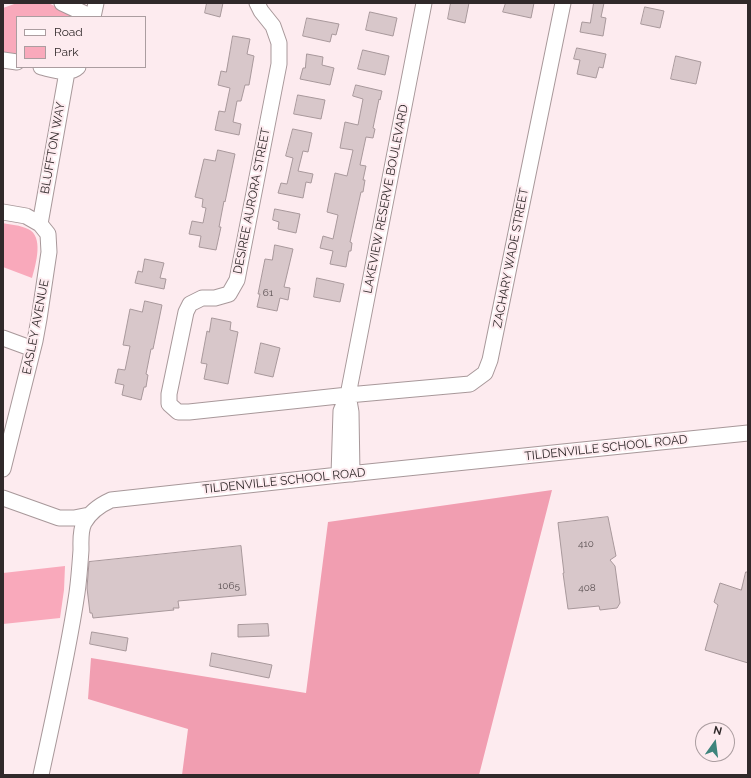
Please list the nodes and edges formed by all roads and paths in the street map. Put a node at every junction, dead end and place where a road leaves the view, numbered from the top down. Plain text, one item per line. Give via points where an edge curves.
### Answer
1 (62, 3) edge
2 (96, 3) edge
3 (257, 3) edge
4 (424, 3) edge
5 (562, 3) edge
6 (90, 16) edge
7 (92, 16) edge
8 (3, 60) edge
9 (16, 62) edge
10 (56, 68) edge
11 (72, 69) edge
12 (3, 212) edge
13 (40, 224) junction
14 (3, 338) edge
15 (33, 349) junction
16 (348, 395) junction
17 (748, 433) edge
18 (3, 470) edge
19 (345, 474) junction
20 (3, 498) edge
21 (89, 515) junction
22 (41, 775) edge

1 - 6 street
2 - 7 street
3 - 16 street, DESIREE AURORA STREET via 273,26 279,43 279,64 236,280 229,294 202,298 190,304 186,312 169,404 178,412 189,412
4 - 16 street, LAKEVIEW RESERVE BOULEVARD
5 - 16 street, ZACHARY WADE STREET via 486,373 470,384
8 - 9 street
10 - 11 street
11 - 13 street, BLUFFTON WAY
12 - 13 street via 26,216
13 - 15 street, EASLEY AVENUE via 48,234 49,252
14 - 15 street
15 - 18 street, EASLEY AVENUE
16 - 19 street, LAKEVIEW RESERVE BOULEVARD via 341,412
17 - 19 street, TILDENVILLE SCHOOL ROAD
19 - 21 street, TILDENVILLE SCHOOL ROAD via 111,500 100,505
20 - 21 street via 59,518
21 - 22 street, TILDENVILLE SCHOOL ROAD via 81,531 78,590 73,623

